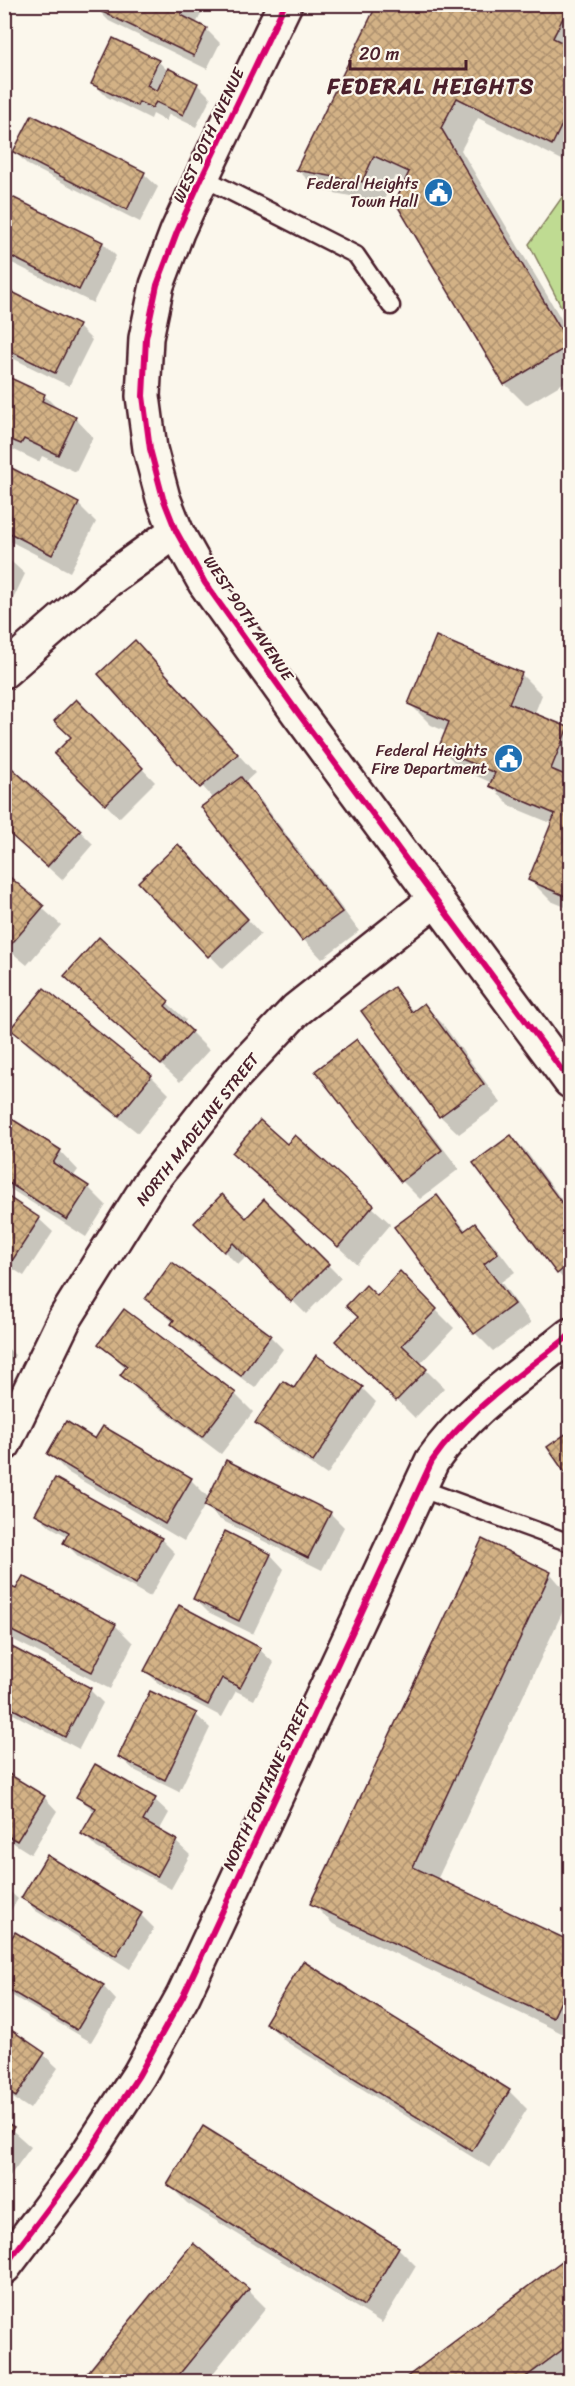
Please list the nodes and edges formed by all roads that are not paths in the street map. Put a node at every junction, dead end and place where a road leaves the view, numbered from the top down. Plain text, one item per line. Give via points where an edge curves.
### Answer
1 (285, 4) edge
2 (202, 177) junction
3 (391, 306) dead end
4 (176, 531) junction
5 (4, 671) edge
6 (436, 899) junction
7 (570, 1081) edge
8 (570, 1335) edge
9 (4, 1444) edge
10 (419, 1488) junction
11 (570, 1544) edge
12 (4, 2267) edge

1 - 2 street, WEST 90TH AVENUE
2 - 3 lane via 356,255
2 - 4 street, WEST 90TH AVENUE via 158,285 146,338 144,396 150,449
4 - 5 street via 107,581
4 - 6 street, WEST 90TH AVENUE via 212,592
6 - 7 street, WEST 90TH AVENUE
6 - 9 street, NORTH MADELINE STREET via 296,1010 220,1094 149,1184 70,1311
8 - 10 street, NORTH FONTAINE STREET via 453,1433 432,1461
10 - 11 lane
10 - 12 street, NORTH FONTAINE STREET via 183,1996 139,2075 75,2173

